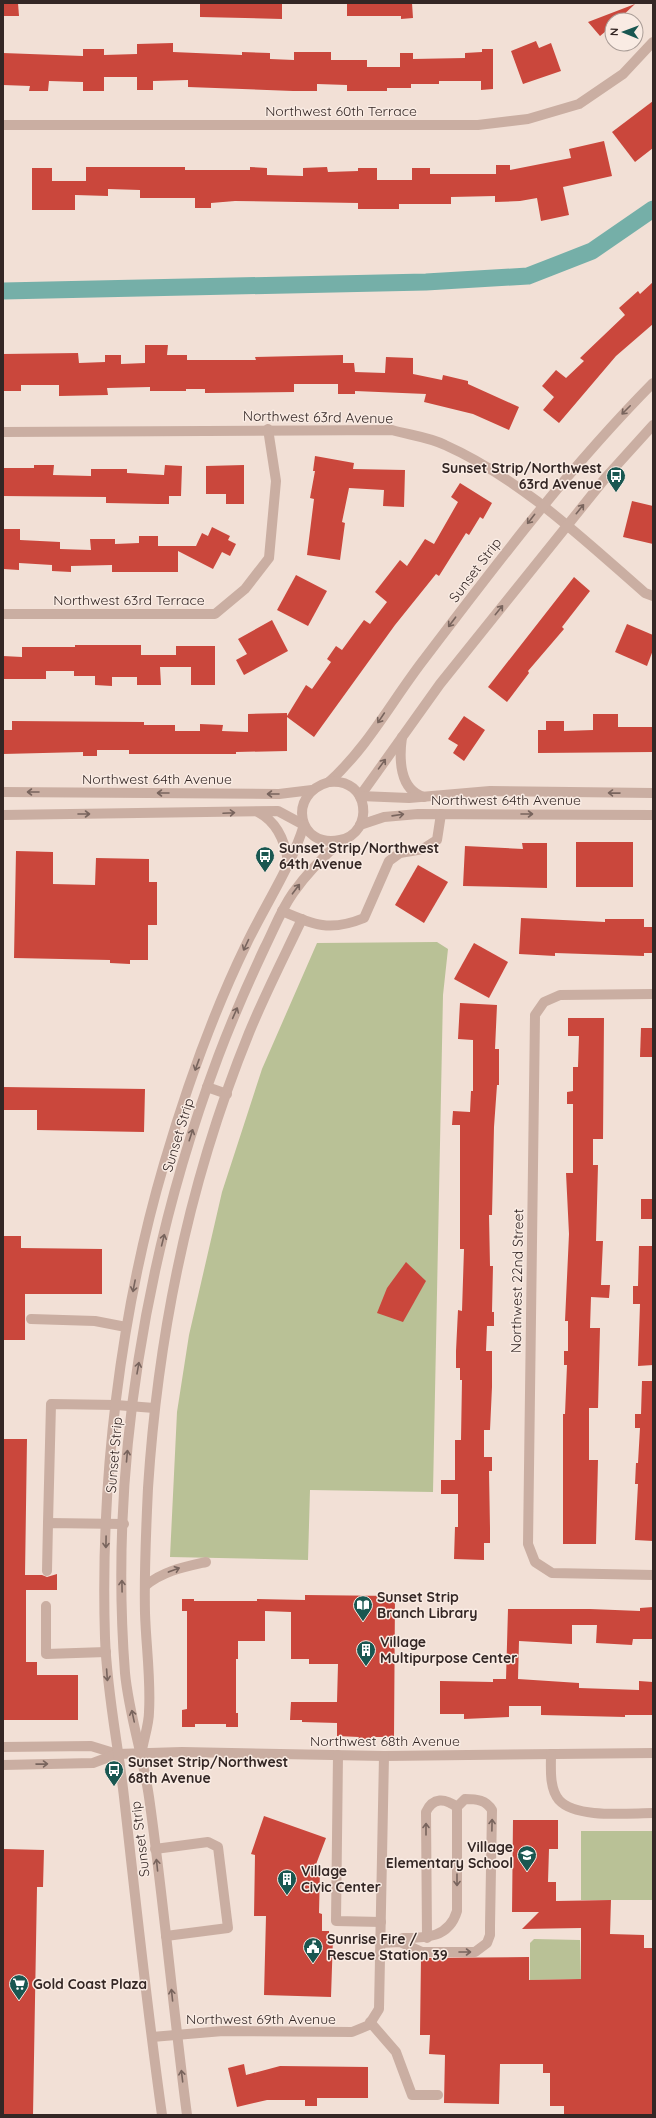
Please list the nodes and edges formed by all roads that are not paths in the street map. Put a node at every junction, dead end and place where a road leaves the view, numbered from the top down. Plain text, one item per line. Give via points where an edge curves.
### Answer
1 (653, 42) edge
2 (3, 126) edge
3 (653, 382) edge
4 (653, 424) edge
5 (268, 430) junction
6 (3, 432) edge
7 (542, 506) junction
8 (567, 526) junction
9 (653, 596) edge
10 (3, 614) edge
11 (402, 735) junction
12 (329, 782) junction
13 (312, 790) junction
14 (3, 792) edge
15 (653, 793) edge
16 (360, 796) junction
17 (426, 798) junction
18 (258, 812) junction
19 (441, 814) junction
20 (3, 815) edge
21 (653, 815) edge
22 (304, 825) junction
23 (360, 825) junction
24 (342, 840) junction
25 (288, 862) junction
26 (282, 911) junction
27 (302, 920) junction
28 (653, 994) edge
29 (207, 1087) junction
30 (227, 1094) junction
31 (163, 1168) junction
32 (180, 1173) junction
33 (31, 1319) dead end
34 (126, 1327) junction
35 (116, 1405) junction
36 (132, 1406) junction
37 (154, 1408) junction
38 (48, 1523) junction
39 (106, 1524) junction
40 (124, 1524) junction
41 (206, 1562) dead end
42 (47, 1571) dead end
43 (653, 1575) edge
44 (145, 1586) junction
45 (46, 1606) dead end
46 (106, 1652) junction
47 (3, 1748) edge
48 (653, 1753) edge
49 (117, 1754) junction
50 (141, 1754) junction
51 (551, 1754) junction
52 (338, 1755) junction
53 (384, 1756) junction
54 (3, 1765) edge
55 (457, 1807) junction
56 (653, 1813) edge
57 (155, 1849) junction
58 (381, 1922) junction
59 (166, 1936) junction
60 (427, 1938) junction
61 (400, 1942) junction
62 (381, 1943) junction
63 (370, 2023) junction
64 (176, 2033) junction
65 (152, 2037) junction
66 (438, 2095) dead end
67 (162, 2115) edge
68 (187, 2115) edge

1 - 2 street, Northwest 60th Terrace via 623,74 579,104 528,119 478,125
3 -> 7 street, Sunset Strip via 618,418
8 -> 4 street
5 - 6 street, Northwest 63rd Avenue
5 - 7 street, Northwest 63rd Avenue via 392,430 444,444 494,470
5 - 10 street, Northwest 63rd Terrace via 276,481 268,558 245,589 215,614
7 - 8 street, Northwest 63rd Avenue
7 -> 12 street, Sunset Strip via 403,686 356,756
8 - 9 street, Northwest 63rd Avenue via 645,593
11 -> 8 street
16 -> 11 street
11 - 17 street via 400,759 405,779 414,792
12 - 13 street
12 - 16 street via 347,784
13 -> 14 street, Northwest 64th Avenue via 279,794
13 - 22 street via 303,804
15 -> 17 street, Northwest 64th Avenue via 477,791
16 - 17 street, Northwest 64th Avenue
16 - 23 street via 364,808
20 -> 18 street
18 - 22 street via 278,811
18 - 25 street via 278,829 286,848
19 -> 21 street, Northwest 64th Avenue
23 -> 19 street, Northwest 64th Avenue via 396,815
19 - 27 street via 437,840 423,849 400,853 389,861 364,918 342,926 323,926
22 - 24 street via 318,838
22 - 25 street, Sunset Strip
23 - 24 street
26 -> 24 street, Sunset Strip via 305,878
25 -> 31 street, Sunset Strip via 245,947 212,1025 190,1083
26 - 27 street
29 -> 26 street, Sunset Strip via 232,1021
27 - 30 street via 249,1033
28 - 43 street, Northwest 22nd Street via 560,995 544,1002 535,1015 528,1544 535,1562 552,1573
29 - 30 street
32 -> 29 street, Sunset Strip
30 - 37 street via 188,1225 169,1309
31 - 32 street
31 -> 34 street, Sunset Strip via 141,1252
36 -> 32 street, Sunset Strip via 148,1307
33 - 34 street via 94,1321
34 - 35 street, Sunset Strip
35 - 36 street
35 - 38 street via 51,1404
35 - 39 street, Sunset Strip
36 - 37 street
40 -> 36 street, Sunset Strip
37 - 44 street via 145,1534
38 - 39 street
38 - 42 street
39 - 40 street
39 -> 46 street, Sunset Strip
50 -> 40 street, Sunset Strip via 126,1674 122,1584
44 -> 41 street via 155,1578 175,1569
44 - 50 street via 149,1713
45 - 46 street via 46,1654
46 -> 49 street, Sunset Strip
47 - 49 street, Northwest 68th Avenue via 91,1746
48 - 51 street, Northwest 68th Avenue
49 - 50 street, Northwest 68th Avenue
54 -> 49 street, Northwest 68th Avenue via 93,1763
49 - 65 street, Sunset Strip via 123,1786
50 - 52 street, Northwest 68th Avenue via 182,1752
50 - 57 street, Sunset Strip via 149,1793
51 - 53 street, Northwest 68th Avenue
51 - 56 street via 552,1785 559,1799 571,1807 583,1812
52 - 53 street, Northwest 68th Avenue
52 - 58 street via 336,1921
53 - 58 street
55 -> 60 street via 457,1911 449,1926
60 -> 55 street via 426,1812 430,1804 437,1800 444,1799
61 -> 55 street via 422,1952 475,1952 488,1939 492,1810 489,1804 473,1799 465,1799
59 -> 57 street, Sunset Strip
57 - 59 street via 208,1842 218,1847 228,1928
58 - 62 street
64 -> 59 street, Sunset Strip
60 - 61 street via 403,1938
61 - 62 street
62 - 63 street via 380,2009
63 - 64 street, Northwest 69th Avenue via 352,2032
63 - 66 street via 396,2052 412,2095
64 - 65 street, Northwest 69th Avenue
68 -> 64 street, Sunset Strip
65 - 67 street, Sunset Strip

